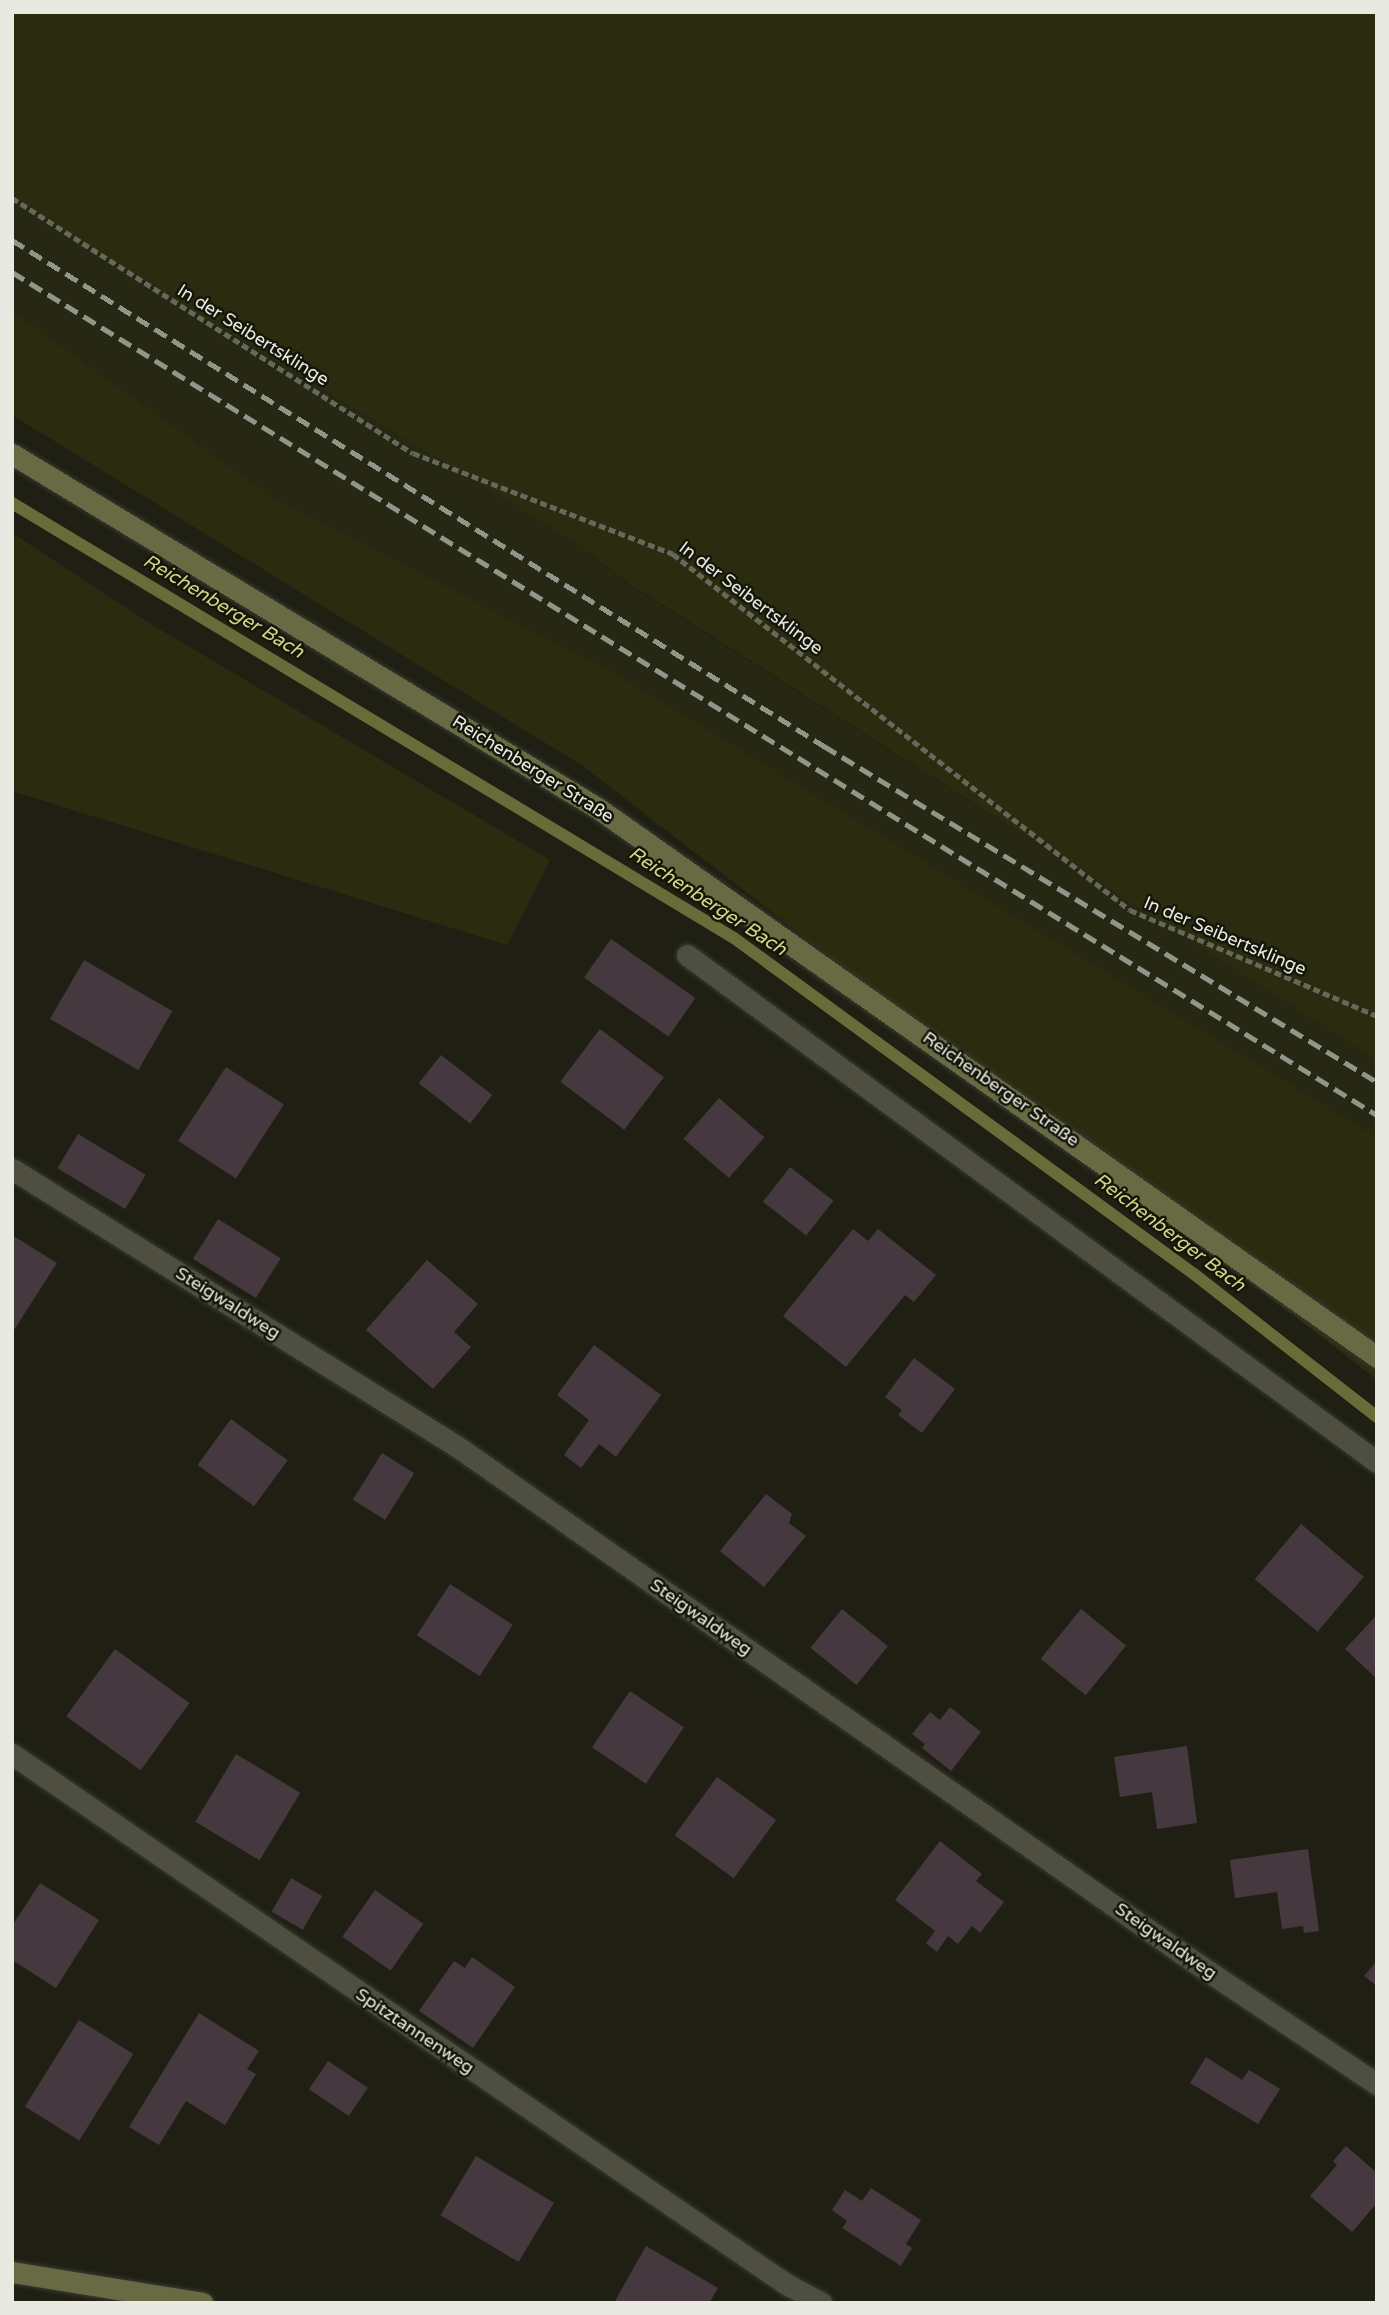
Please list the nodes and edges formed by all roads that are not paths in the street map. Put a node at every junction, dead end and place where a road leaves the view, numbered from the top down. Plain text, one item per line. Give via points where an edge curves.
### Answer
1 (12, 454) edge
2 (687, 955) dead end
3 (12, 1168) edge
4 (1377, 1357) edge
5 (1377, 1462) edge
6 (12, 1754) edge
7 (1377, 2084) edge
8 (12, 2273) edge
9 (203, 2303) edge
10 (821, 2303) edge

1 - 4 main road, Reichenberger Straße via 599,809
2 - 5 street
3 - 7 street, Steigwaldweg via 458,1447 1190,1959
6 - 10 street, Spitztannenweg via 786,2284
8 - 9 main road

